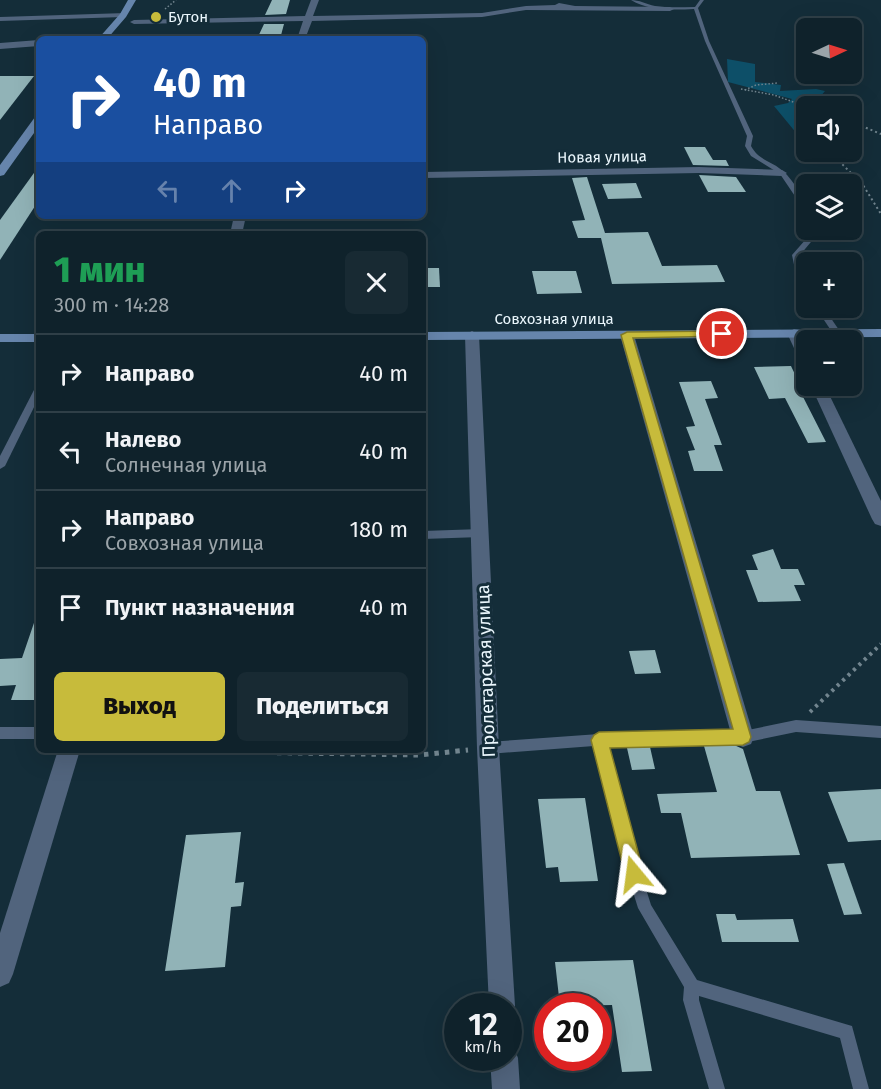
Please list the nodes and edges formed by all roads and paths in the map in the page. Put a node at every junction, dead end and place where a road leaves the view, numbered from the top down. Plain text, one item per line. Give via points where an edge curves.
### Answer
1 (132, 0) edge
2 (315, 0) edge
3 (540, 0) edge
4 (633, 0) edge
5 (702, 0) edge
6 (571, 7) junction
7 (696, 8) junction
8 (670, 9) junction
9 (123, 15) junction
10 (309, 18) junction
11 (0, 20) edge
12 (134, 22) dead end
13 (105, 36) edge
14 (302, 36) edge
15 (36, 43) edge
16 (0, 46) edge
17 (726, 83) junction
18 (778, 83) dead end
19 (744, 90) junction
20 (796, 103) edge
21 (36, 123) edge
22 (862, 126) edge
23 (881, 134) edge
24 (840, 162) edge
25 (0, 173) edge
26 (782, 173) junction
27 (426, 175) edge
28 (796, 194) edge
29 (881, 214) edge
30 (809, 240) edge
31 (799, 252) edge
32 (794, 333) joint
33 (862, 333) edge
34 (881, 333) edge
35 (472, 335) junction
36 (627, 335) junction
37 (426, 336) edge
38 (796, 337) edge
39 (0, 338) edge
40 (36, 338) edge
41 (36, 394) edge
42 (823, 396) edge
43 (0, 466) edge
44 (881, 519) edge
45 (481, 533) junction
46 (426, 535) edge
47 (881, 644) edge
48 (796, 726) junction
49 (881, 732) edge
50 (0, 733) edge
51 (36, 733) edge
52 (743, 737) junction
53 (599, 740) junction
54 (488, 748) junction
55 (68, 753) edge
56 (296, 753) edge
57 (0, 974) edge
58 (692, 986) junction
59 (500, 993) edge
60 (505, 1071) edge
61 (506, 1089) edge
62 (717, 1089) edge
63 (861, 1089) edge

1 - 9 main road
2 - 10 street
3 - 6 street
4 - 8 lane via 643,6
5 - 7 lane
6 - 8 street
6 - 10 street via 526,8 482,15
7 - 8 lane
7 - 17 lane
9 - 11 street
9 - 13 main road
10 - 12 street
10 - 14 street
15 - 16 street
17 - 19 path
17 - 26 lane via 750,136 748,146 753,155
18 - 19 path
19 - 20 path
21 - 25 main road
22 - 23 path
24 - 29 path via 863,185
26 - 27 street, Новая улица via 699,170
26 - 28 lane
30 - 31 lane
32 - 36 main road, Совхозная улица
32 - 38 street
33 - 34 main road, Совхозная улица
35 - 36 main road, Совхозная улица
35 - 37 main road, Совхозная улица
35 - 45 street, Пролетарская улица
36 - 52 street
39 - 40 main road
41 - 43 lane
42 - 44 street
45 - 46 lane
45 - 54 street, Пролетарская улица
47 - 48 path
48 - 49 lane
48 - 52 lane
50 - 51 lane
52 - 53 lane
53 - 54 lane
53 - 58 lane via 645,909
54 - 56 path via 420,755
54 - 59 street, Пролетарская улица
55 - 57 street
58 - 62 lane via 691,1000
58 - 63 lane via 846,1032
60 - 61 street

